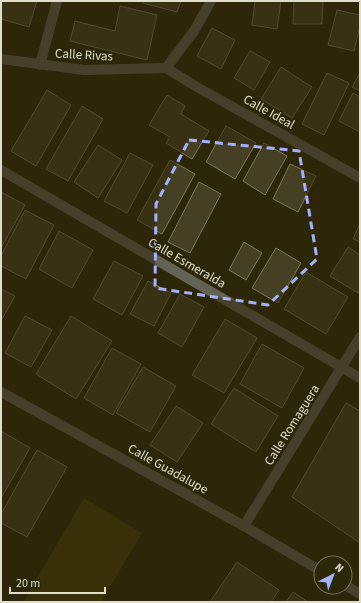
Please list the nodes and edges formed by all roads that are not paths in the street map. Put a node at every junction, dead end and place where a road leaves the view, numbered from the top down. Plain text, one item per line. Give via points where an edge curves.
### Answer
1 (57, 1) edge
2 (212, 1) edge
3 (1, 59) edge
4 (40, 65) junction
5 (166, 68) junction
6 (1, 170) edge
7 (360, 178) edge
8 (360, 337) edge
9 (342, 368) junction
10 (360, 378) edge
11 (1, 392) edge
12 (244, 526) junction
13 (313, 566) edge

1 - 4 street
2 - 5 street via 194,31
3 - 4 street, Calle Rivas
4 - 5 street, Calle Rivas via 84,70
5 - 7 street, Calle Ideal
6 - 9 street, Calle Esmeralda
8 - 9 street, Calle Romaguera
9 - 10 street, Calle Esmeralda
9 - 12 street, Calle Romaguera
11 - 12 street, Calle Guadalupe
12 - 13 street, Calle Guadalupe

